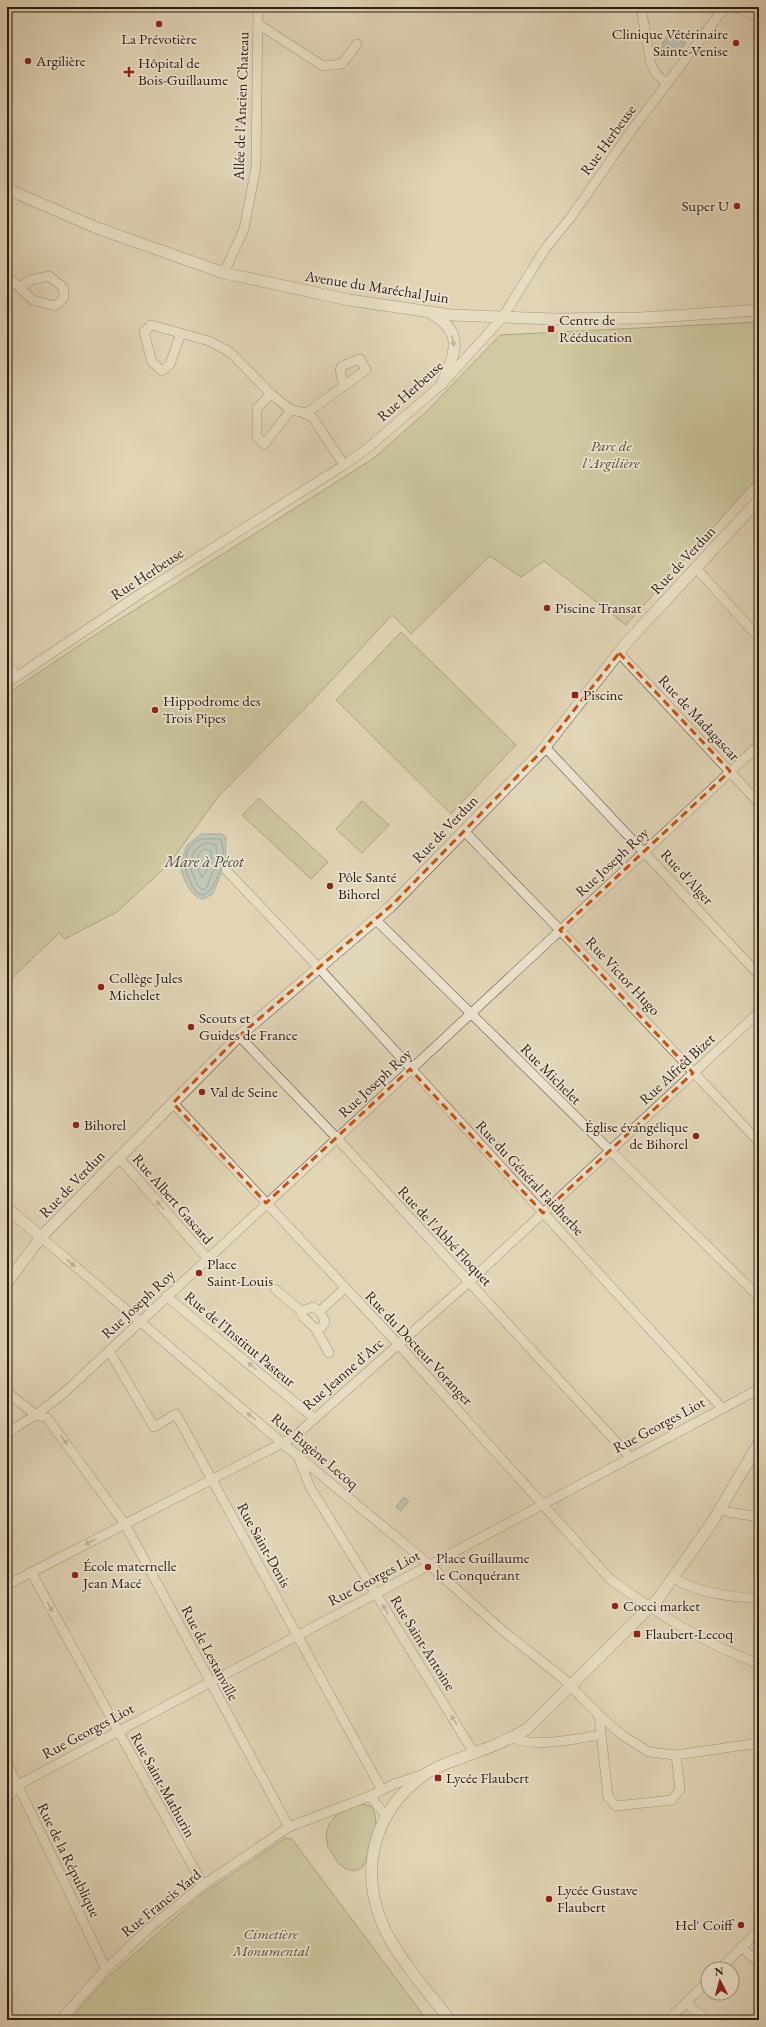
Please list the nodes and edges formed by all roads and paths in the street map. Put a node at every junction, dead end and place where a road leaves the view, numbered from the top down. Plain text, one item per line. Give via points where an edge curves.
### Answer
1 (258, 7) edge
2 (641, 7) edge
3 (725, 7) edge
4 (736, 7) edge
5 (759, 17) edge
6 (258, 24) junction
7 (357, 44) dead end
8 (667, 84) junction
9 (7, 190) edge
10 (224, 273) junction
11 (7, 276) edge
12 (19, 287) junction
13 (759, 310) edge
14 (430, 312) junction
15 (502, 318) junction
16 (181, 332) junction
17 (442, 384) junction
18 (344, 386) dead end
19 (271, 394) junction
20 (291, 410) junction
21 (305, 414) junction
22 (344, 464) junction
23 (759, 500) edge
24 (696, 568) junction
25 (759, 638) edge
26 (619, 653) junction
27 (7, 664) edge
28 (17, 676) junction
29 (7, 683) edge
30 (759, 745) edge
31 (545, 747) junction
32 (730, 771) junction
33 (759, 803) edge
34 (464, 831) junction
35 (644, 852) junction
36 (226, 870) dead end
37 (375, 919) junction
38 (560, 930) junction
39 (319, 968) junction
40 (759, 975) edge
41 (759, 1012) edge
42 (470, 1014) junction
43 (238, 1036) junction
44 (410, 1069) junction
45 (693, 1073) junction
46 (173, 1103) junction
47 (336, 1138) junction
48 (759, 1142) edge
49 (609, 1151) junction
50 (119, 1158) junction
51 (266, 1203) junction
52 (7, 1208) edge
53 (544, 1212) junction
54 (41, 1238) junction
55 (207, 1258) junction
56 (469, 1282) junction
57 (7, 1283) edge
58 (344, 1289) junction
59 (275, 1290) dead end
60 (166, 1296) junction
61 (759, 1297) edge
62 (301, 1311) junction
63 (320, 1311) junction
64 (140, 1321) junction
65 (316, 1329) junction
66 (398, 1345) junction
67 (108, 1351) junction
68 (329, 1353) dead end
69 (759, 1389) edge
70 (7, 1392) edge
71 (722, 1408) junction
72 (36, 1415) junction
73 (314, 1418) junction
74 (7, 1437) edge
75 (281, 1442) junction
76 (759, 1442) edge
77 (298, 1455) junction
78 (630, 1457) junction
79 (320, 1474) junction
80 (212, 1478) junction
81 (310, 1487) junction
82 (543, 1504) junction
83 (720, 1508) junction
84 (759, 1517) edge
85 (125, 1524) junction
86 (429, 1564) junction
87 (31, 1572) junction
88 (674, 1578) junction
89 (7, 1585) edge
90 (376, 1594) junction
91 (759, 1599) edge
92 (649, 1607) junction
93 (297, 1634) junction
94 (759, 1664) edge
95 (210, 1681) junction
96 (570, 1687) junction
97 (599, 1715) junction
98 (117, 1731) junction
99 (601, 1735) junction
100 (513, 1737) junction
101 (759, 1743) edge
102 (474, 1753) junction
103 (676, 1755) junction
104 (7, 1763) edge
105 (425, 1774) junction
106 (18, 1785) junction
107 (385, 1789) junction
108 (400, 1795) junction
109 (370, 1796) junction
110 (7, 1799) edge
111 (386, 1816) junction
112 (291, 1826) junction
113 (203, 1885) junction
114 (759, 1930) edge
115 (741, 1947) junction
116 (728, 1961) edge
117 (759, 1963) edge
118 (106, 1970) junction
119 (700, 1989) edge
120 (686, 2003) junction
121 (60, 2020) edge
122 (450, 2020) edge
123 (668, 2020) edge
124 (706, 2020) edge

1 - 6 street, Allée de l'Ancien Chateau
2 - 8 street via 651,64 656,74
3 - 8 street, Rue Herbeuse
4 - 5 street
6 - 7 street via 323,66 342,64
6 - 10 street, Allée de l'Ancien Chateau via 256,167 244,229
8 - 15 street, Rue Herbeuse via 545,249
9 - 10 street, Avenue du Maréchal Juin via 97,228
10 - 14 street, Avenue du Maréchal Juin via 349,300
11 - 12 street
12 - 12 street via 33,300 55,306 63,301 65,294 64,287 49,276 31,280
13 - 15 street, Avenue du Maréchal Juin via 597,320
14 - 15 street, Avenue du Maréchal Juin
14 -> 17 street via 442,319 454,339 455,353
15 - 17 street, Rue Herbeuse
16 - 16 street via 152,325 144,332 152,362 162,370 170,364
16 - 19 street via 209,341 230,352
17 - 22 street, Rue Herbeuse via 369,447
18 - 21 street
19 - 20 street
19 - 20 street via 257,408 257,437 264,444
20 - 21 street
21 - 22 street via 313,418
22 - 28 street, Rue Herbeuse
23 - 24 street, Rue de Verdun
24 - 25 street
24 - 26 street, Rue de Verdun
26 - 31 street, Rue de Verdun
26 - 32 street, Rue de Madagascar
27 - 28 street
28 - 29 street, Rue Herbeuse
30 - 32 street, Rue Joseph Roy
31 - 34 street, Rue de Verdun
31 - 35 street, Rue d'Alger
32 - 33 street, Rue de Madagascar
32 - 35 street, Rue Joseph Roy
34 - 37 street, Rue de Verdun via 390,907
34 - 38 street, Rue Victor Hugo
35 - 38 street, Rue Joseph Roy
35 - 40 street, Rue d'Alger
36 - 39 street, Rue du Général Faidherbe
37 - 39 street, Rue de Verdun
37 - 42 street, Rue Michelet
38 - 42 street, Rue Joseph Roy
38 - 45 street, Rue Victor Hugo
39 - 43 street, Rue de Verdun
39 - 44 street, Rue du Général Faidherbe
41 - 45 street, Rue Alfred Bizet
42 - 44 street, Rue Joseph Roy
42 - 49 street, Rue Michelet
43 - 46 street, Rue de Verdun
43 - 47 street, Rue de l'Abbé Floquet
44 - 47 street, Rue Joseph Roy
44 - 53 street, Rue du Général Faidherbe
45 - 48 street, Rue Victor Hugo
45 - 49 street, Rue Alfred Bizet
46 - 50 street, Rue de Verdun
46 -> 51 street, Rue du Docteur Voranger
47 - 51 street, Rue Joseph Roy
47 - 56 street, Rue de l'Abbé Floquet
49 - 53 street, Rue Alfred Bizet
49 - 61 street, Rue Michelet
50 - 54 street, Rue de Verdun
55 -> 50 street, Rue Albert Gascard
51 - 55 street, Rue Joseph Roy
51 - 58 street, Rue du Docteur Voranger
52 - 54 street
53 - 56 street, Rue Jeanne d'Arc
53 - 71 street, Rue du Général Faidherbe
54 - 57 street, Rue de Verdun
54 -> 64 street, Rue Eugène Lecoq
55 - 60 street, Rue Joseph Roy
56 - 66 street, Rue Jeanne d'Arc
56 - 78 street, Rue de l'Abbé Floquet
58 - 63 street
58 - 66 street, Rue du Docteur Voranger
59 - 62 street
60 - 64 street, Rue Joseph Roy
73 -> 60 street, Rue de l'Institut Pasteur
62 - 63 street via 313,1307
62 - 65 street via 303,1317
63 - 65 street via 325,1322 322,1327
64 - 67 street, Rue Joseph Roy
75 -> 64 street, Rue Eugène Lecoq
65 - 68 street
66 - 73 street, Rue Jeanne d'Arc
66 - 82 street, Rue du Docteur Voranger
67 - 72 street, Rue Joseph Roy
67 - 80 street, Rue Saint-Denis via 154,1427 176,1414
69 - 71 street, Rue Georges Liot
70 - 72 street, Rue de Lestanville
71 - 78 street, Rue Georges Liot
72 - 74 street, Rue Joseph Roy via 13,1429
72 -> 85 street, Rue de Lestanville via 47,1418
73 - 75 street, Rue Jeanne d'Arc via 294,1437
75 - 77 street, Rue Eugène Lecoq
75 - 80 street, Rue Jeanne d'Arc
76 - 83 street
77 - 79 street, Rue Eugène Lecoq
77 - 81 street, Rue Saint-Antoine
78 - 82 street, Rue Georges Liot
79 - 81 street
79 - 86 street, Rue Eugène Lecoq
80 - 85 street, Rue Jeanne d'Arc
80 - 93 street, Rue Saint-Denis
81 - 90 street, Rue Saint-Antoine
82 - 86 street, Rue Georges Liot
82 - 92 street, Rue du Docteur Voranger via 610,1579
83 - 84 street via 728,1512
83 - 88 street
85 -> 87 street, Rue Jeanne d'Arc
85 - 95 street, Rue de Lestanville
86 - 90 street, Rue Georges Liot
86 - 96 street, Rue Eugène Lecoq
87 - 89 street, Rue Jeanne d'Arc
87 -> 98 street, Rue Saint-Mathurin
88 - 91 street via 683,1584 710,1591
88 - 92 street
90 - 93 street, Rue Georges Liot
102 -> 90 street, Rue Saint-Antoine
92 - 94 street, Rue du Docteur Voranger via 692,1635 726,1652
92 - 96 street
93 - 95 street, Rue Georges Liot
93 - 107 street, Rue Saint-Denis
95 - 98 street, Rue Georges Liot
95 - 112 street, Rue de Lestanville
96 - 97 street, Rue Eugène Lecoq
96 - 100 street via 527,1730
97 - 99 street
97 - 103 street, Rue Eugène Lecoq via 622,1735 649,1752
98 - 106 street, Rue Georges Liot
98 - 113 street, Rue Saint-Mathurin
99 - 100 street via 538,1743 519,1742
99 - 103 street via 608,1797 616,1806 672,1800 680,1790
100 - 102 street
101 - 103 street, Rue Eugène Lecoq
102 - 105 street
104 - 106 street, Rue de la République
105 - 107 street, Rue Francis Yard
105 - 108 street
106 - 110 street, Rue Georges Liot
106 - 118 street, Rue de la République
107 - 108 street
107 - 109 street, Rue Francis Yard
108 - 111 street
109 - 111 street
109 - 112 street, Rue Francis Yard
111 - 122 street via 376,1840 372,1863 374,1890 382,1923 391,1941
112 - 113 street, Rue Francis Yard
113 - 118 street, Rue Francis Yard via 149,1928
114 - 115 street
115 - 116 street
115 - 117 street
118 - 121 street, Rue Francis Yard
119 - 120 street
120 - 123 street
120 - 124 street

